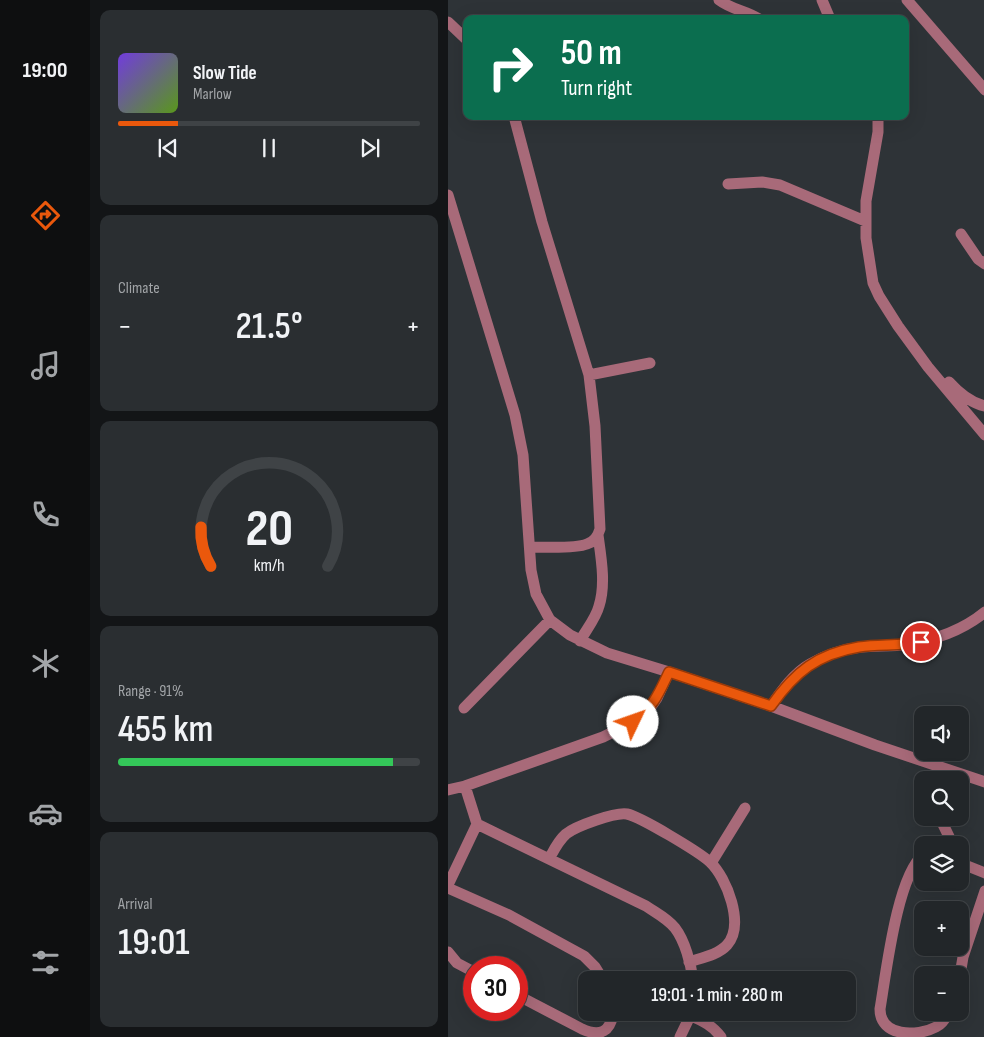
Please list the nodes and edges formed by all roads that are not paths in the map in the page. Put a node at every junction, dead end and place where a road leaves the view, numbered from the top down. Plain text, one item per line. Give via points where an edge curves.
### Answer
1 (719, 0) edge
2 (822, 0) edge
3 (907, 0) edge
4 (751, 15) edge
5 (828, 15) edge
6 (448, 22) edge
7 (463, 36) edge
8 (984, 90) edge
9 (515, 120) edge
10 (878, 120) edge
11 (728, 184) dead end
12 (448, 195) edge
13 (865, 221) junction
14 (961, 234) dead end
15 (984, 264) edge
16 (650, 363) dead end
17 (928, 368) junction
18 (589, 375) junction
19 (984, 406) edge
20 (984, 435) edge
21 (598, 535) junction
22 (530, 547) junction
23 (984, 612) edge
24 (550, 620) junction
25 (580, 641) junction
26 (669, 672) junction
27 (771, 706) junction
28 (464, 708) dead end
29 (942, 768) junction
30 (942, 771) edge
31 (984, 782) edge
32 (464, 786) junction
33 (448, 790) edge
34 (745, 808) dead end
35 (477, 824) junction
36 (549, 859) junction
37 (711, 863) junction
38 (914, 866) edge
39 (969, 866) edge
40 (984, 873) edge
41 (448, 887) edge
42 (984, 891) edge
43 (448, 952) edge
44 (689, 962) junction
45 (463, 966) edge
46 (962, 966) edge
47 (597, 971) edge
48 (691, 971) edge
49 (528, 1000) edge
50 (611, 1021) edge
51 (688, 1021) edge
52 (702, 1021) edge
53 (942, 1021) edge
54 (680, 1037) edge
55 (721, 1037) edge

1 - 4 street via 730,8
2 - 5 street
3 - 8 street
6 - 7 street
9 - 18 street via 542,222
10 - 13 street
11 - 13 street via 762,182 780,185
12 - 22 street via 515,415 523,455
13 - 17 street via 873,283
14 - 15 street
16 - 18 street
17 - 19 street via 940,372 957,391
17 - 20 street
18 - 21 street via 595,426
21 - 22 street via 586,545
21 - 25 street via 602,568 600,600 595,616
22 - 24 street via 536,594
23 - 27 street via 956,630 921,642 860,647 827,656 808,665
24 - 25 street
24 - 28 street
25 - 26 street
26 - 27 street
26 - 32 street via 657,698 633,722 603,737
27 - 29 street
29 - 30 street
29 - 31 street
32 - 33 street
32 - 35 street
34 - 37 street
35 - 36 street
35 - 41 street
36 - 37 street via 557,844 574,829 626,814
36 - 44 street via 664,917 676,929
37 - 44 street via 728,893 735,925 732,937 723,949
38 - 53 street via 898,910 880,1018 894,1031 911,1035 937,1027
39 - 40 street
41 - 47 street via 509,915 584,956
42 - 46 street
43 - 45 street
44 - 48 street
49 - 50 street via 592,1033 601,1033
51 - 54 street
52 - 55 street

